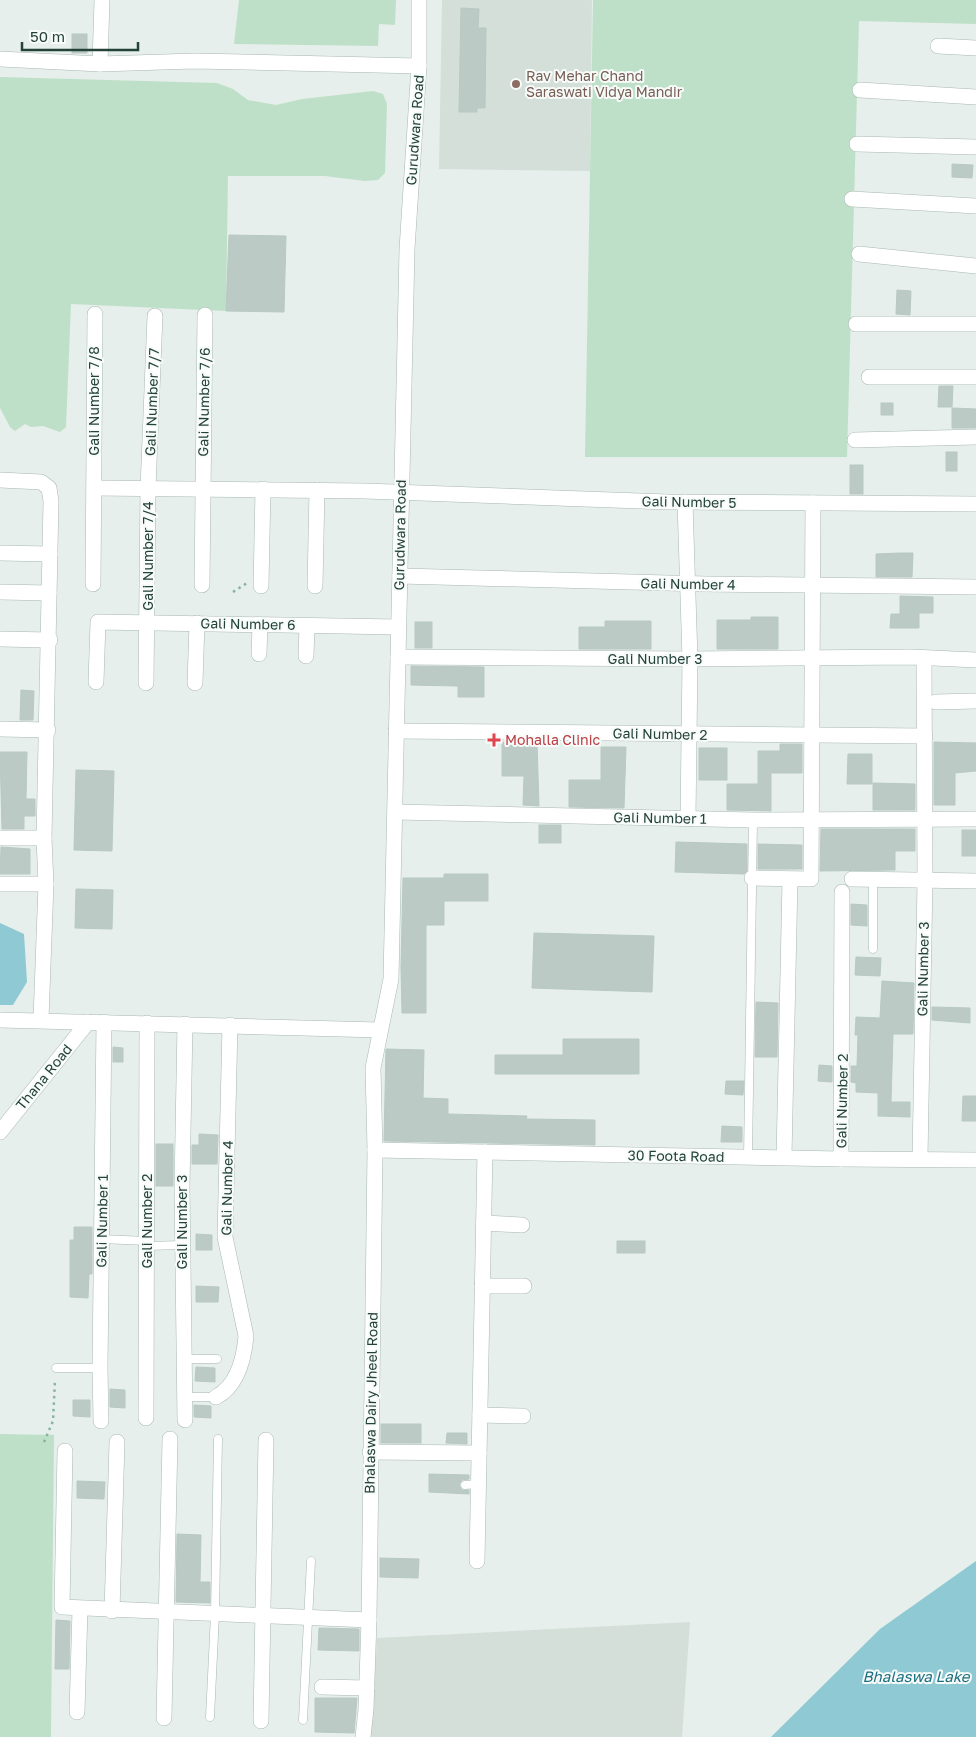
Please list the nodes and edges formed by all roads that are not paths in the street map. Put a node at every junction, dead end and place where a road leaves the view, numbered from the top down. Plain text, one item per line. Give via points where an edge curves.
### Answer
1 (102, 0) edge
2 (419, 0) edge
3 (938, 46) dead end
4 (976, 48) edge
5 (0, 59) edge
6 (100, 64) junction
7 (419, 66) junction
8 (860, 90) dead end
9 (976, 96) edge
10 (857, 144) dead end
11 (976, 147) edge
12 (852, 199) dead end
13 (976, 206) edge
14 (859, 254) dead end
15 (976, 266) edge
16 (95, 314) dead end
17 (205, 315) dead end
18 (155, 316) dead end
19 (856, 324) dead end
20 (976, 324) edge
21 (869, 377) dead end
22 (976, 377) edge
23 (976, 437) edge
24 (855, 440) dead end
25 (0, 480) edge
26 (94, 488) junction
27 (148, 488) junction
28 (203, 488) junction
29 (263, 488) junction
30 (317, 490) junction
31 (402, 492) junction
32 (685, 502) junction
33 (813, 503) junction
34 (976, 504) edge
35 (0, 552) edge
36 (50, 554) junction
37 (400, 576) junction
38 (93, 584) dead end
39 (688, 584) junction
40 (202, 585) dead end
41 (812, 585) junction
42 (260, 586) dead end
43 (315, 586) dead end
44 (976, 587) edge
45 (0, 592) edge
46 (49, 593) junction
47 (147, 623) junction
48 (197, 624) junction
49 (260, 624) junction
50 (307, 626) junction
51 (398, 627) junction
52 (0, 639) edge
53 (50, 640) junction
54 (259, 654) dead end
55 (306, 656) dead end
56 (398, 657) junction
57 (918, 657) junction
58 (812, 658) junction
59 (690, 659) junction
60 (976, 660) edge
61 (96, 682) dead end
62 (146, 682) dead end
63 (196, 683) dead end
64 (936, 702) dead end
65 (976, 702) edge
66 (0, 729) edge
67 (48, 730) junction
68 (396, 731) junction
69 (689, 734) junction
70 (812, 735) junction
71 (925, 736) junction
72 (394, 812) junction
73 (688, 819) junction
74 (976, 819) edge
75 (753, 820) junction
76 (811, 820) junction
77 (925, 820) junction
78 (0, 838) edge
79 (44, 838) junction
80 (752, 878) junction
81 (852, 879) dead end
82 (874, 879) junction
83 (790, 880) junction
84 (925, 880) junction
85 (976, 881) edge
86 (0, 884) edge
87 (46, 884) junction
88 (842, 892) dead end
89 (873, 949) dead end
90 (41, 1019) junction
91 (0, 1020) edge
92 (88, 1022) junction
93 (104, 1022) junction
94 (147, 1023) junction
95 (186, 1024) junction
96 (230, 1025) junction
97 (380, 1030) junction
98 (373, 1068) joint
99 (0, 1132) edge
100 (375, 1150) junction
101 (485, 1152) junction
102 (748, 1157) junction
103 (784, 1157) junction
104 (841, 1160) junction
105 (920, 1160) junction
106 (976, 1160) edge
107 (484, 1223) junction
108 (522, 1225) dead end
109 (102, 1239) junction
110 (147, 1243) junction
111 (182, 1245) junction
112 (482, 1286) junction
113 (524, 1286) dead end
114 (184, 1359) junction
115 (217, 1359) dead end
116 (56, 1368) road end
117 (100, 1368) junction
118 (216, 1397) joint
119 (185, 1398) junction
120 (480, 1415) junction
121 (523, 1416) dead end
122 (146, 1418) dead end
123 (185, 1420) dead end
124 (101, 1421) dead end
125 (218, 1439) dead end
126 (170, 1440) dead end
127 (266, 1440) dead end
128 (117, 1442) dead end
129 (65, 1451) dead end
130 (370, 1452) junction
131 (479, 1453) junction
132 (311, 1562) dead end
133 (476, 1562) dead end
134 (80, 1609) junction
135 (112, 1611) junction
136 (167, 1613) junction
137 (215, 1614) junction
138 (264, 1614) junction
139 (308, 1617) junction
140 (369, 1620) junction
141 (322, 1687) dead end
142 (367, 1688) junction
143 (77, 1712) dead end
144 (210, 1717) dead end
145 (164, 1718) dead end
146 (304, 1720) dead end
147 (261, 1721) dead end
148 (363, 1737) edge

1 - 6 street
2 - 7 street, Gurudwara Road
3 - 4 street
5 - 6 street
6 - 7 street via 195,61
7 - 31 street, Gurudwara Road via 407,250
8 - 9 street
10 - 11 street
12 - 13 street
14 - 15 street
16 - 26 street, Gali Number 7/8
17 - 28 street, Gali Number 7/6
18 - 27 street, Gali Number 7/7
19 - 20 street
21 - 22 street
23 - 24 street
25 - 36 street via 41,482 49,488
26 - 27 street, Gali Number 5
26 - 38 street, Gali Number 7/8
27 - 28 street, Gali Number 5
27 - 47 street, Gali Number 7/4
28 - 29 street, Gali Number 5
28 - 40 street, Gali Number 7/6
29 - 30 street, Gali Number 5
29 - 42 street
30 - 31 street, Gali Number 5
30 - 43 street
31 - 32 street, Gali Number 5
31 - 37 street, Gurudwara Road
32 - 33 street, Gali Number 5
32 - 39 street
33 - 34 street, Gali Number 5
33 - 41 street
35 - 36 street
36 - 46 street
37 - 39 street, Gali Number 4
37 - 51 street, Gurudwara Road
39 - 41 street, Gali Number 4
39 - 59 street
41 - 44 street, Gali Number 4
41 - 58 street
45 - 46 street
46 - 53 street
47 - 48 street, Gali Number 6
47 - 61 street, Gali Number 6 via 98,622
47 - 62 street, Gali Number 7/4
48 - 49 street, Gali Number 6
48 - 63 street
49 - 50 street, Gali Number 6
49 - 54 street
50 - 51 street, Gali Number 6
50 - 55 street
51 - 56 street, Gurudwara Road
52 - 53 street
53 - 67 street
56 - 59 street, Gali Number 3
56 - 68 street, Gurudwara Road
57 - 58 street, Gali Number 3
57 - 60 street
57 - 71 street, Gali Number 3
58 - 59 street, Gali Number 3
58 - 70 street
59 - 69 street
64 - 65 street
66 - 67 street
67 - 79 street
68 - 69 street, Gali Number 2
68 - 72 street, Gurudwara Road
69 - 70 street, Gali Number 2
69 - 73 street
70 - 71 street, Gali Number 2
70 - 76 street
71 - 77 street, Gali Number 3
72 - 73 street, Gali Number 1
72 - 97 street, Gurudwara Road via 391,979
73 - 75 street, Gali Number 1
74 - 77 street, Gali Number 1
75 - 76 street, Gali Number 1
75 - 80 lane
76 - 77 street, Gali Number 1
76 - 83 street via 811,879
77 - 84 street, Gali Number 3
78 - 79 street
79 - 87 street
80 - 83 street
80 - 102 lane
81 - 82 street
82 - 84 street
82 - 89 lane
83 - 103 street
84 - 85 street
84 - 105 street, Gali Number 3
86 - 87 street
87 - 90 street
88 - 104 street, Gali Number 2
90 - 91 street
90 - 92 street
92 - 93 street
92 - 99 street, Thana Road
93 - 94 street
93 - 109 street, Gali Number 1
94 - 95 street
94 - 110 street, Gali Number 2
95 - 96 street
95 - 111 street, Gali Number 3
96 - 97 street
96 - 118 street, Gali Number 4 via 225,1237 246,1336 236,1377 227,1391
97 - 98 street, Gurudwara Road
98 - 100 street, Bhalaswa Dairy Jheel Road
100 - 101 street, 30 Foota Road
100 - 130 street, Bhalaswa Dairy Jheel Road
101 - 102 street, 30 Foota Road
101 - 107 street
102 - 103 street, 30 Foota Road
103 - 104 street, 30 Foota Road
104 - 105 street, 30 Foota Road
105 - 106 street, 30 Foota Road
107 - 108 street
107 - 112 street
109 - 110 lane
109 - 117 street, Gali Number 1
110 - 111 lane
110 - 122 street, Gali Number 2
111 - 114 street, Gali Number 3
112 - 113 street
112 - 120 street
114 - 115 lane
114 - 119 street, Gali Number 3
116 - 117 lane
117 - 124 street, Gali Number 1
118 - 119 lane
119 - 123 street, Gali Number 3
120 - 121 street
120 - 131 street
125 - 137 lane
126 - 136 street
127 - 138 street
128 - 135 street
129 - 134 street via 62,1607
130 - 131 street
130 - 140 street, Bhalaswa Dairy Jheel Road
131 - 133 street via 471,1484
132 - 139 lane
134 - 135 street
134 - 143 street
135 - 136 street
136 - 137 street
136 - 145 street
137 - 138 street
137 - 144 lane
138 - 139 street
138 - 147 street
139 - 140 street
139 - 146 lane
140 - 142 street, Bhalaswa Dairy Jheel Road
141 - 142 street
142 - 148 street, Bhalaswa Dairy Jheel Road

